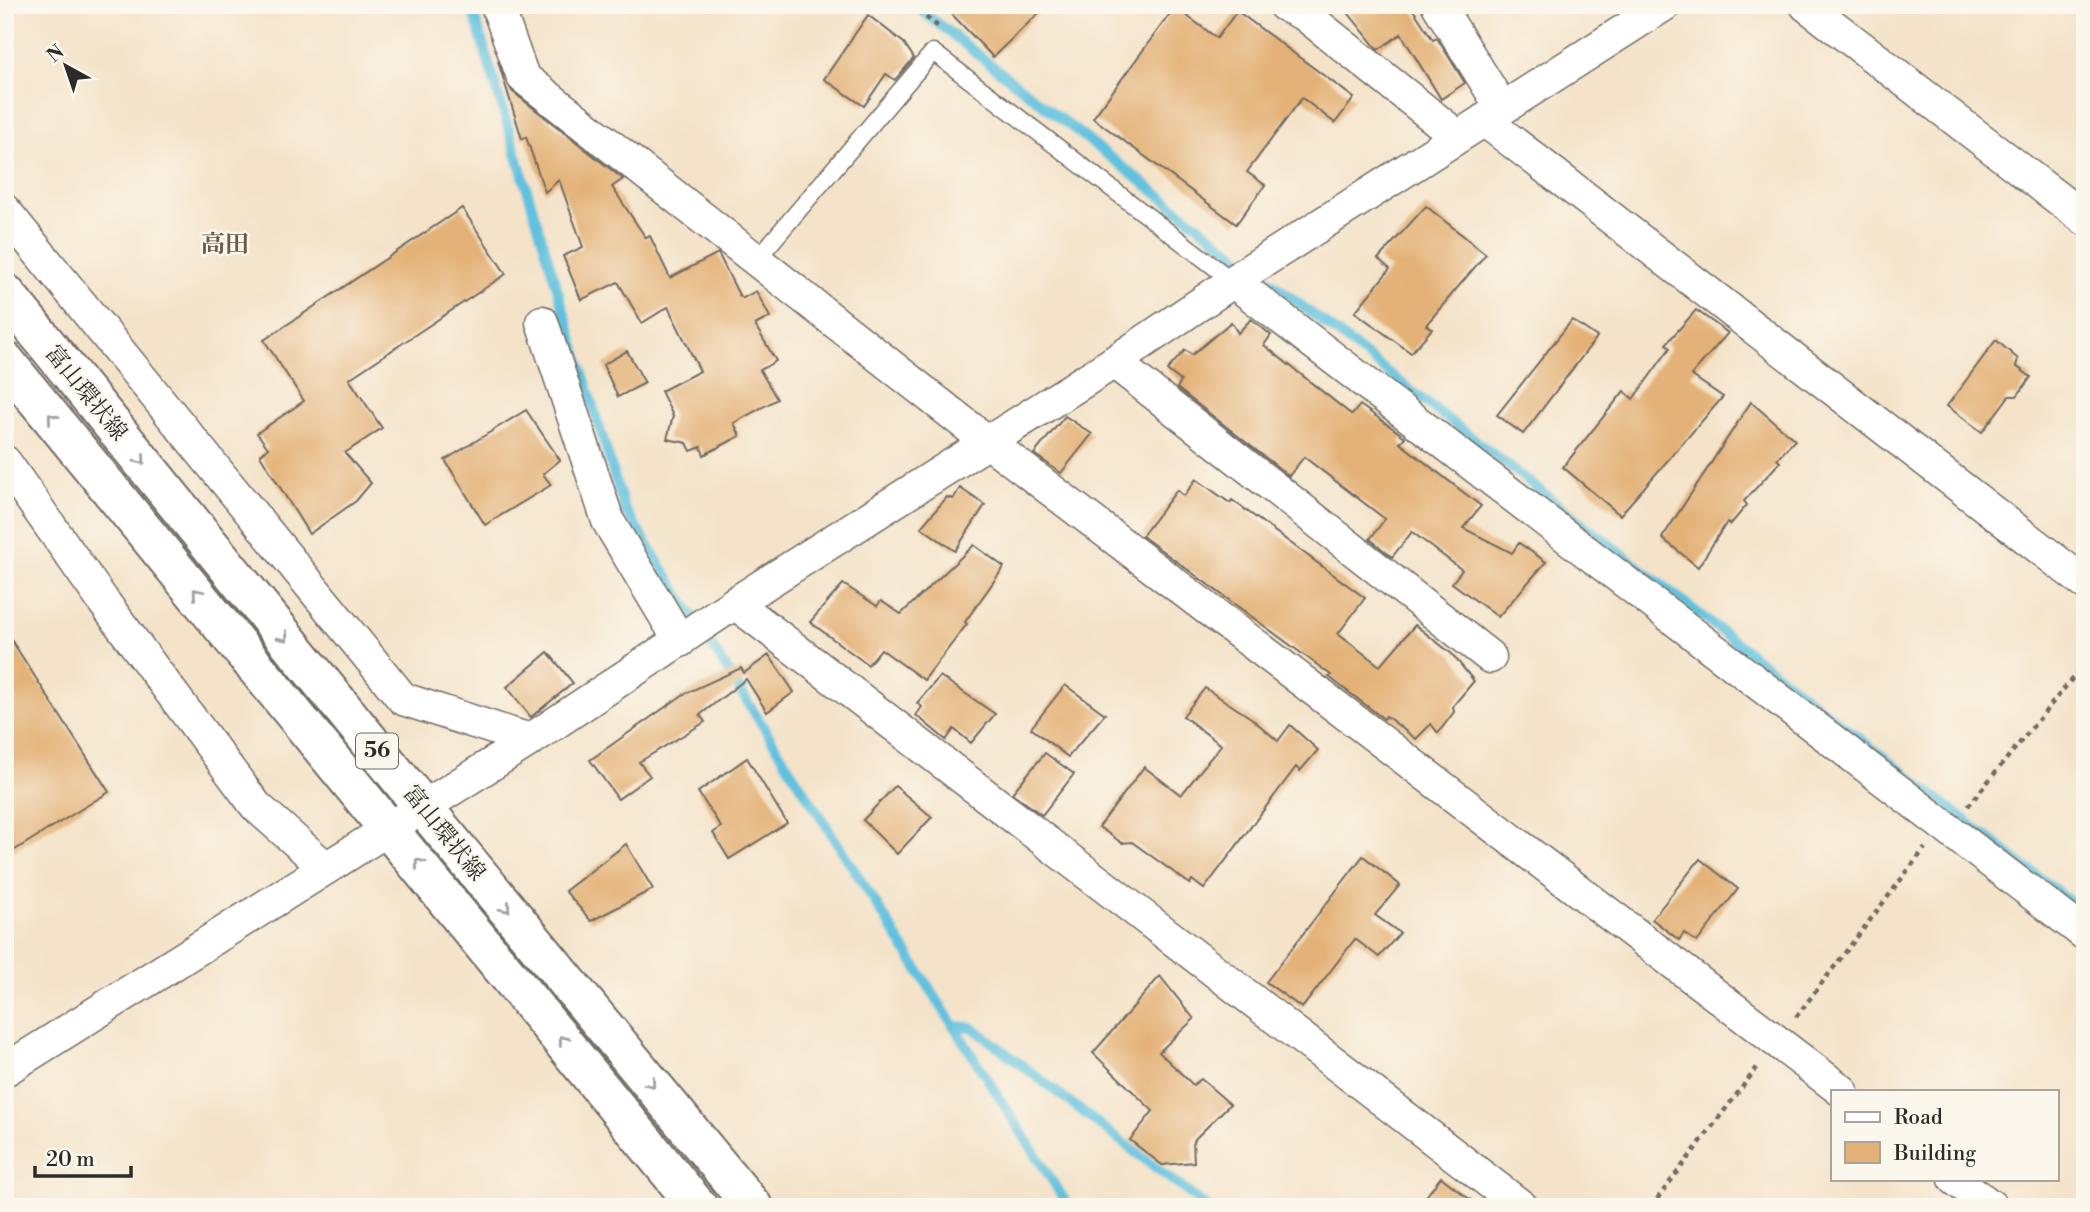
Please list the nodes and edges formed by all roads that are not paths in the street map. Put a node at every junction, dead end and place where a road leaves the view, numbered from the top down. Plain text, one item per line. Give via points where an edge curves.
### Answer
1 (497, 5) edge
2 (1284, 5) edge
3 (1438, 5) edge
4 (1664, 5) edge
5 (1806, 5) edge
6 (1493, 114) junction
7 (1457, 136) junction
8 (5, 211) edge
9 (2085, 219) edge
10 (758, 258) junction
11 (1234, 282) junction
12 (65, 287) junction
13 (15, 305) edge
14 (542, 322) dead end
15 (5, 361) edge
16 (1114, 362) junction
17 (988, 442) junction
18 (5, 462) edge
19 (2085, 583) edge
20 (735, 603) junction
21 (680, 641) junction
22 (1490, 657) dead end
23 (530, 740) junction
24 (423, 807) junction
25 (390, 827) junction
26 (326, 869) junction
27 (2085, 934) edge
28 (5, 1070) edge
29 (1841, 1090) edge
30 (1956, 1180) edge
31 (698, 1207) edge
32 (753, 1207) edge
33 (1522, 1207) edge
34 (1992, 1207) edge

1 - 10 street via 523,77
2 - 7 street via 1305,15
3 - 6 street
4 - 6 street
5 - 9 street
6 - 7 street
6 - 19 street
7 - 11 street
8 - 12 street
10 - 11 lane via 933,52
10 - 17 street
11 - 16 street
11 - 27 street
12 - 13 street
12 - 23 street via 403,699
13 -> 24 main road, 富山環状線 / 56
14 - 21 street via 608,521
25 -> 15 main road, 富山環状線 / 56
16 - 17 street
16 - 22 street
17 - 20 street
17 - 29 street
18 - 26 street via 256,806
20 - 21 street
20 - 33 street
21 - 23 street
23 - 24 street
24 - 25 street
24 -> 32 main road, 富山環状線 / 56
25 - 26 street
31 -> 25 main road, 富山環状線 / 56
26 - 28 street
30 - 34 street

